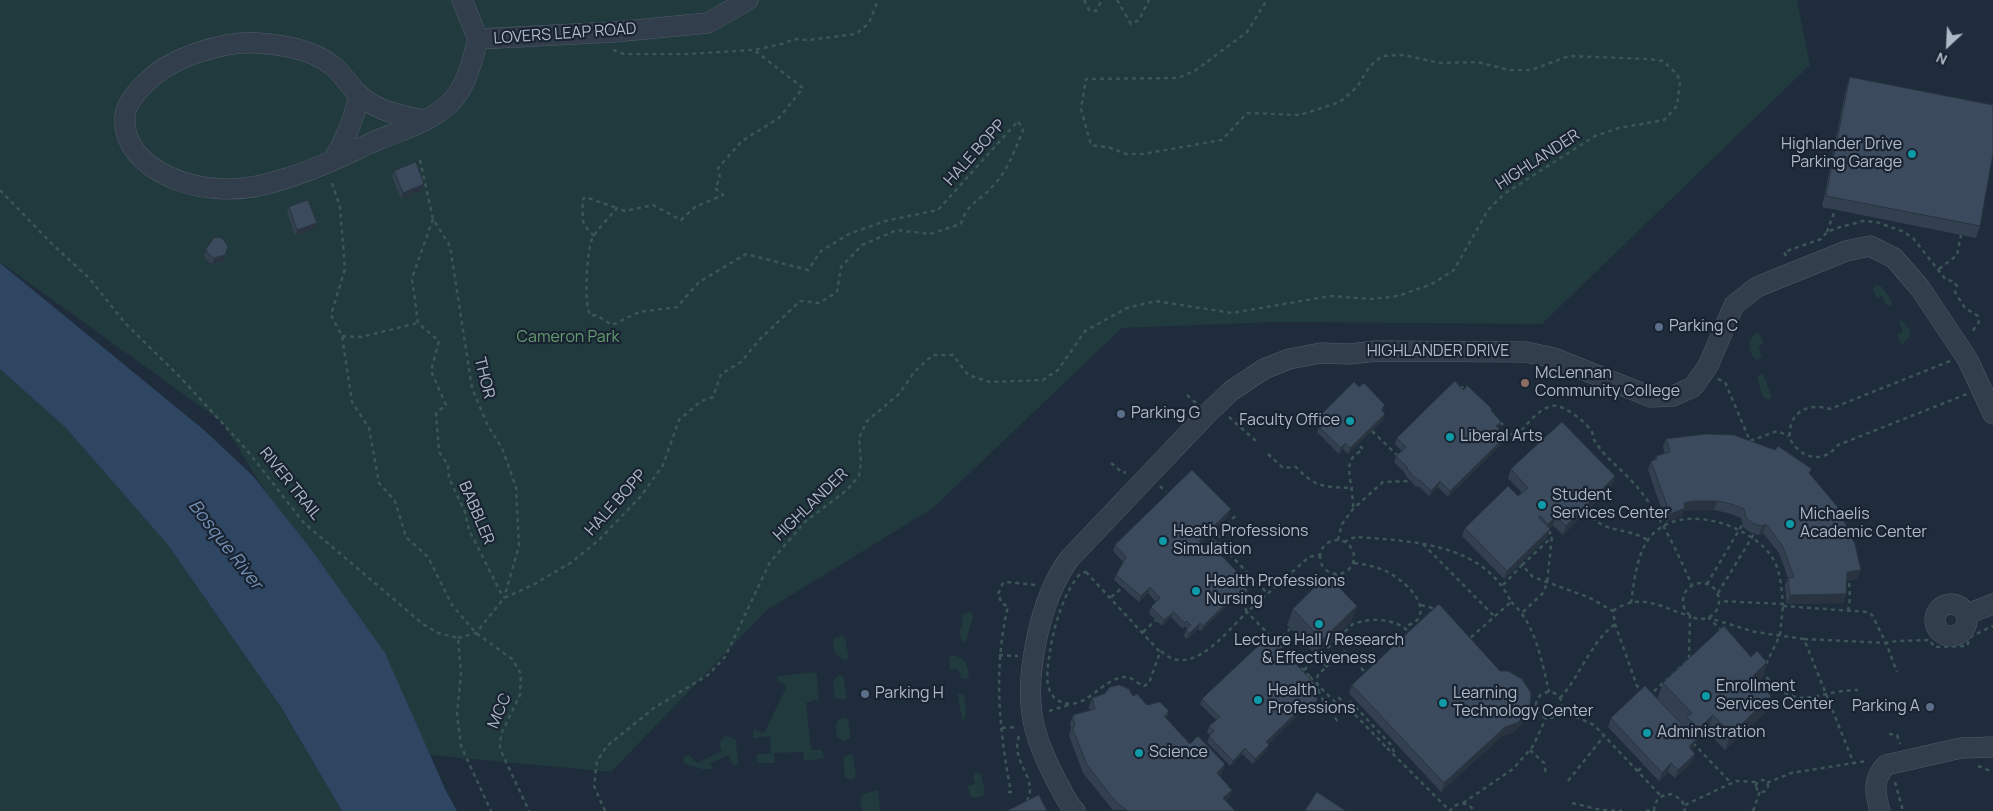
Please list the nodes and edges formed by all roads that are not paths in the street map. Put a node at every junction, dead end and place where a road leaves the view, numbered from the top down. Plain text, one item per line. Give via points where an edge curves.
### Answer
1 (462, 0) edge
2 (748, 0) edge
3 (478, 39) junction
4 (359, 95) junction
5 (423, 120) junction
6 (332, 160) junction
7 (1993, 414) edge
8 (1993, 604) edge
9 (1967, 614) dead end
10 (1993, 747) edge
11 (1075, 811) edge
12 (1880, 811) edge

1 - 3 street
2 - 3 street, LOVERS LEAP ROAD via 708,22 614,32
3 - 5 street, LOVERS LEAP ROAD via 470,71 452,100 439,113
4 - 5 street via 388,113
4 - 6 street via 347,137
4 - 6 street via 333,66 304,50 255,43 203,50 158,70 136,93 124,115 128,144 148,165 182,182 238,189 286,179
5 - 6 street, LOVERS LEAP ROAD
7 - 11 street, HIGHLANDER DRIVE via 1968,360 1920,288 1894,258 1870,246 1846,251 1757,287 1734,305 1708,366 1693,387 1673,396 1651,397 1562,361 1526,352 1322,353 1289,359 1264,369 1231,391 1207,414 1058,574 1047,600 1037,642 1031,692 1035,728 1045,755
8 - 9 street
10 - 12 street via 1962,748 1874,766

